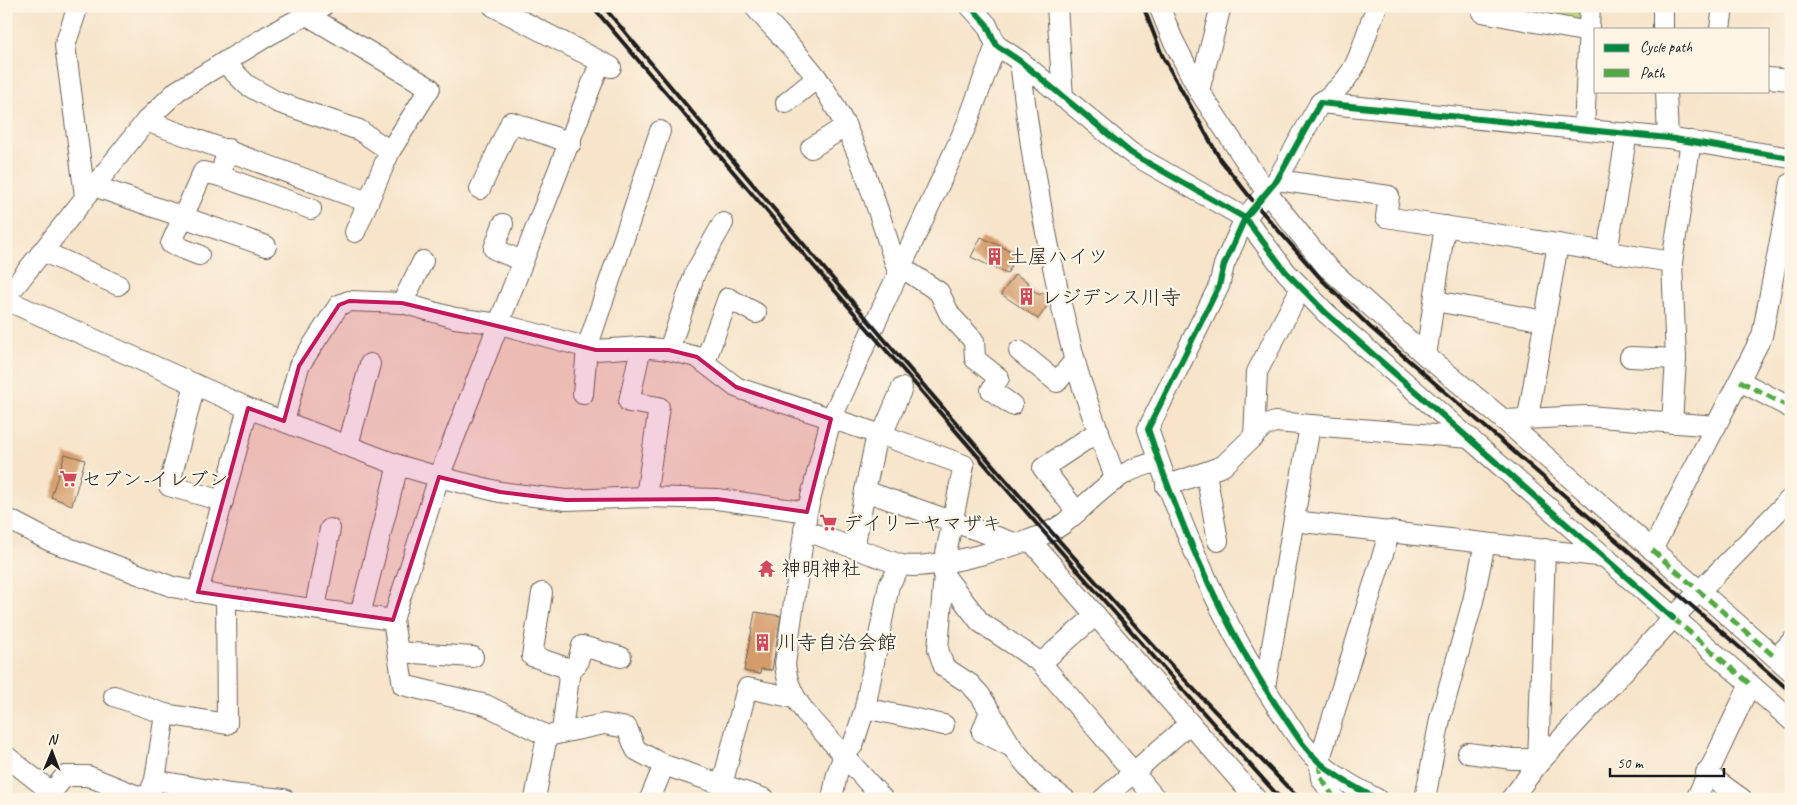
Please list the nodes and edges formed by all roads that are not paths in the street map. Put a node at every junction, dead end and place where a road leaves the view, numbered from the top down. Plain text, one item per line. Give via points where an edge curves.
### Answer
1 (78, 6) edge
2 (493, 6) edge
3 (754, 6) edge
4 (970, 6) edge
5 (1058, 6) edge
6 (1159, 6) edge
7 (1221, 6) edge
8 (1484, 6) edge
9 (1590, 6) edge
10 (1663, 6) edge
11 (1723, 6) edge
12 (1374, 7) edge
13 (315, 11) edge
14 (1663, 28) edge
15 (1720, 28) edge
16 (1589, 32) junction
17 (996, 45) junction
18 (1020, 61) junction
19 (224, 62) junction
20 (817, 78) junction
21 (1770, 78) edge
22 (1791, 80) edge
23 (1199, 91) junction
24 (1666, 92) edge
25 (1063, 98) junction
26 (786, 103) dead end
27 (1320, 103) junction
28 (146, 121) junction
29 (846, 126) junction
30 (1584, 129) junction
31 (660, 131) dead end
32 (1627, 133) junction
33 (1668, 138) junction
34 (1691, 141) junction
35 (571, 143) junction
36 (811, 148) dead end
37 (228, 149) junction
38 (390, 151) junction
39 (1791, 158) edge
40 (220, 176) junction
41 (1791, 182) edge
42 (1272, 186) junction
43 (480, 189) dead end
44 (90, 191) junction
45 (368, 202) junction
46 (311, 209) dead end
47 (184, 217) junction
48 (1245, 218) junction
49 (723, 223) dead end
50 (503, 224) dead end
51 (1445, 226) junction
52 (355, 232) dead end
53 (1558, 244) junction
54 (266, 246) dead end
55 (42, 251) junction
56 (1607, 252) junction
57 (199, 255) dead end
58 (423, 261) dead end
59 (522, 262) junction
60 (1672, 262) junction
61 (900, 269) junction
62 (118, 285) dead end
63 (1301, 288) junction
64 (6, 290) edge
65 (6, 300) edge
66 (1434, 301) junction
67 (402, 303) junction
68 (756, 313) dead end
69 (1545, 321) junction
70 (500, 324) junction
71 (641, 347) junction
72 (587, 348) junction
73 (669, 350) junction
74 (1019, 351) dead end
75 (1426, 356) junction
76 (1630, 357) dead end
77 (1676, 359) junction
78 (1075, 360) junction
79 (705, 362) junction
80 (370, 364) dead end
81 (1740, 381) junction
82 (195, 384) junction
83 (902, 388) dead end
84 (583, 394) dead end
85 (1012, 405) dead end
86 (248, 408) junction
87 (1791, 408) edge
88 (1528, 417) junction
89 (830, 419) junction
90 (1504, 420) junction
91 (284, 421) junction
92 (1672, 423) junction
93 (1310, 426) junction
94 (1716, 426) junction
95 (1099, 432) junction
96 (879, 434) junction
97 (1254, 437) junction
98 (1470, 438) junction
99 (348, 445) junction
100 (1158, 461) junction
101 (398, 465) junction
102 (1206, 474) junction
103 (439, 477) junction
104 (1116, 480) junction
105 (1166, 486) junction
106 (865, 492) junction
107 (646, 498) junction
108 (1791, 498) edge
109 (223, 501) junction
110 (1077, 512) junction
111 (6, 518) edge
112 (805, 521) junction
113 (1294, 521) junction
114 (953, 522) junction
115 (330, 529) dead end
116 (1390, 531) junction
117 (1218, 541) dead end
118 (1023, 542) junction
119 (1485, 543) junction
120 (854, 548) junction
121 (1546, 550) junction
122 (1652, 550) junction
123 (1606, 557) junction
124 (902, 565) junction
125 (944, 569) junction
126 (1700, 590) junction
127 (198, 592) junction
128 (542, 592) dead end
129 (226, 597) junction
130 (315, 608) junction
131 (1096, 614) junction
132 (360, 615) junction
133 (1673, 618) junction
134 (393, 620) junction
135 (1791, 642) edge
136 (398, 652) junction
137 (473, 657) dead end
138 (621, 657) dead end
139 (1776, 658) junction
140 (1041, 663) junction
141 (570, 669) junction
142 (1791, 671) edge
143 (1750, 684) junction
144 (1264, 687) junction
145 (114, 696) dead end
146 (795, 698) junction
147 (865, 708) junction
148 (165, 714) junction
149 (1791, 720) edge
150 (1188, 724) junction
151 (944, 725) dead end
152 (554, 734) junction
153 (1468, 753) dead end
154 (6, 756) edge
155 (844, 756) junction
156 (1319, 762) junction
157 (1539, 762) junction
158 (664, 765) junction
159 (1133, 771) junction
160 (1706, 773) junction
161 (155, 780) junction
162 (722, 785) junction
163 (48, 795) edge
164 (1057, 796) edge
165 (1514, 798) edge
166 (146, 799) edge
167 (284, 799) edge
168 (535, 799) edge
169 (650, 799) edge
170 (766, 799) edge
171 (832, 799) edge
172 (883, 799) edge
173 (1103, 799) edge
174 (1156, 799) edge
175 (1256, 799) edge
176 (1336, 799) edge
177 (1377, 799) edge
178 (1425, 799) edge
179 (1696, 799) edge
180 (1742, 799) edge

1 - 44 street via 65,45
2 - 35 street via 607,65
3 - 20 street
4 - 17 street via 987,25
5 - 25 street
6 - 23 street
7 - 23 street
8 - 16 street via 1482,12
9 - 16 street
10 - 14 street
11 - 15 street
12 - 27 street via 1354,71 1339,89
13 - 19 street
13 - 38 street via 430,88
16 - 30 street
17 - 18 street
17 - 61 street via 967,124
18 - 25 street
18 - 78 street via 1029,143 1044,228
19 - 28 street via 177,91
19 - 38 street via 247,85 277,102 359,130
20 - 26 street
20 - 29 street
21 - 22 street
23 - 42 street
24 - 33 street
25 - 48 street via 1131,153
27 - 30 street
27 - 42 street
28 - 37 street
28 - 44 street
29 - 36 street
29 - 61 street
30 - 32 street
31 - 72 street
32 - 33 street
32 - 56 street
33 - 34 street
34 - 39 street
34 - 60 street
35 - 43 street via 511,122
35 - 59 street
37 - 40 street
37 - 45 street
38 - 45 street
40 - 46 street
40 - 47 street via 203,172
41 - 81 street via 1762,336
42 - 48 street
42 - 51 street via 1389,196 1386,217
42 - 75 street via 1326,266
44 - 47 street
44 - 55 street
45 - 52 street
47 - 54 street
47 - 57 street via 171,244
48 - 63 street
48 - 100 street via 1224,265 1219,286 1148,429
49 - 73 street via 696,273
50 - 59 street via 494,249
51 - 53 street
51 - 66 street
53 - 56 street
53 - 69 street
55 - 62 street
55 - 64 street via 15,286
56 - 60 street
58 - 67 street
59 - 70 street
60 - 77 street
61 - 85 street via 939,292 950,315 974,342 974,359 999,378 991,390
61 - 89 street
63 - 97 street via 1257,372
63 - 98 street
65 - 82 street
66 - 69 street
66 - 75 street
67 - 70 street via 455,318
67 - 91 street via 349,301 339,305 299,366
68 - 79 street via 728,298
69 - 88 street
70 - 72 street
70 - 103 street
71 - 72 street
71 - 73 street
71 - 107 street via 629,402 659,407
72 - 84 street
73 - 79 street
74 - 78 street via 1057,382
75 - 90 street
76 - 77 street
77 - 92 street
78 - 95 street
79 - 89 street via 736,387
80 - 99 street
81 - 87 street
81 - 94 street
82 - 86 street
82 - 109 street via 169,486
83 - 96 street
86 - 91 street
86 - 109 street
88 - 90 street
88 - 92 street via 1587,416
89 - 96 street
89 - 112 street
90 - 122 street
91 - 99 street
92 - 94 street
93 - 97 street via 1274,422 1264,426
93 - 98 street
93 - 113 street
94 - 122 street
95 - 104 street
95 - 110 street via 1043,468
96 - 106 street
96 - 114 street via 964,465
97 - 102 street via 1223,466
98 - 123 street
99 - 101 street
100 - 104 street via 1125,473
100 - 105 street
101 - 103 street
101 - 132 street
102 - 105 street
102 - 117 street
103 - 107 street via 500,492 566,500
103 - 134 street
104 - 110 street
105 - 144 street via 1205,576
106 - 114 street
106 - 120 street
107 - 112 street via 717,499
108 - 126 street
109 - 127 street
110 - 118 street via 1062,525
111 - 127 street via 50,541 173,587
112 - 120 street
112 - 146 street via 784,664 786,680
113 - 116 street
113 - 144 street
114 - 118 street
114 - 125 street
115 - 130 street
116 - 119 street
116 - 156 street
118 - 125 street
118 - 131 street via 1054,568
119 - 121 street
119 - 178 street via 1474,601 1440,720
120 - 124 street
121 - 123 street
121 - 157 street
122 - 126 street
123 - 133 street
124 - 125 street
124 - 147 street via 889,585
125 - 140 street via 980,622
125 - 164 street via 938,649 944,667 970,684 1012,747
126 - 133 street
126 - 139 street
127 - 129 street
128 - 141 street via 532,656
129 - 130 street
129 - 148 street via 227,724
130 - 132 street
131 - 140 street
131 - 150 street
132 - 134 street
133 - 143 street
133 - 157 street
134 - 136 street
135 - 139 street
136 - 137 street
136 - 152 street via 403,685 486,705
138 - 141 street via 582,646 577,664
139 - 142 street
140 - 159 street
141 - 152 street
143 - 149 street
143 - 160 street
144 - 156 street via 1304,746
145 - 148 street
146 - 155 street
146 - 162 street via 747,688
147 - 151 street
147 - 155 street via 853,744
148 - 161 street
150 - 159 street
150 - 175 street
152 - 158 street via 604,724 626,728 636,750
152 - 168 street
153 - 157 street
154 - 163 street
155 - 171 street
155 - 172 street
156 - 176 street via 1322,778
156 - 177 street via 1343,782
157 - 165 street
158 - 162 street
158 - 169 street
159 - 173 street
159 - 174 street
160 - 179 street
160 - 180 street
161 - 166 street
161 - 167 street via 230,794
162 - 170 street
163 - 166 street via 65,776 88,776

